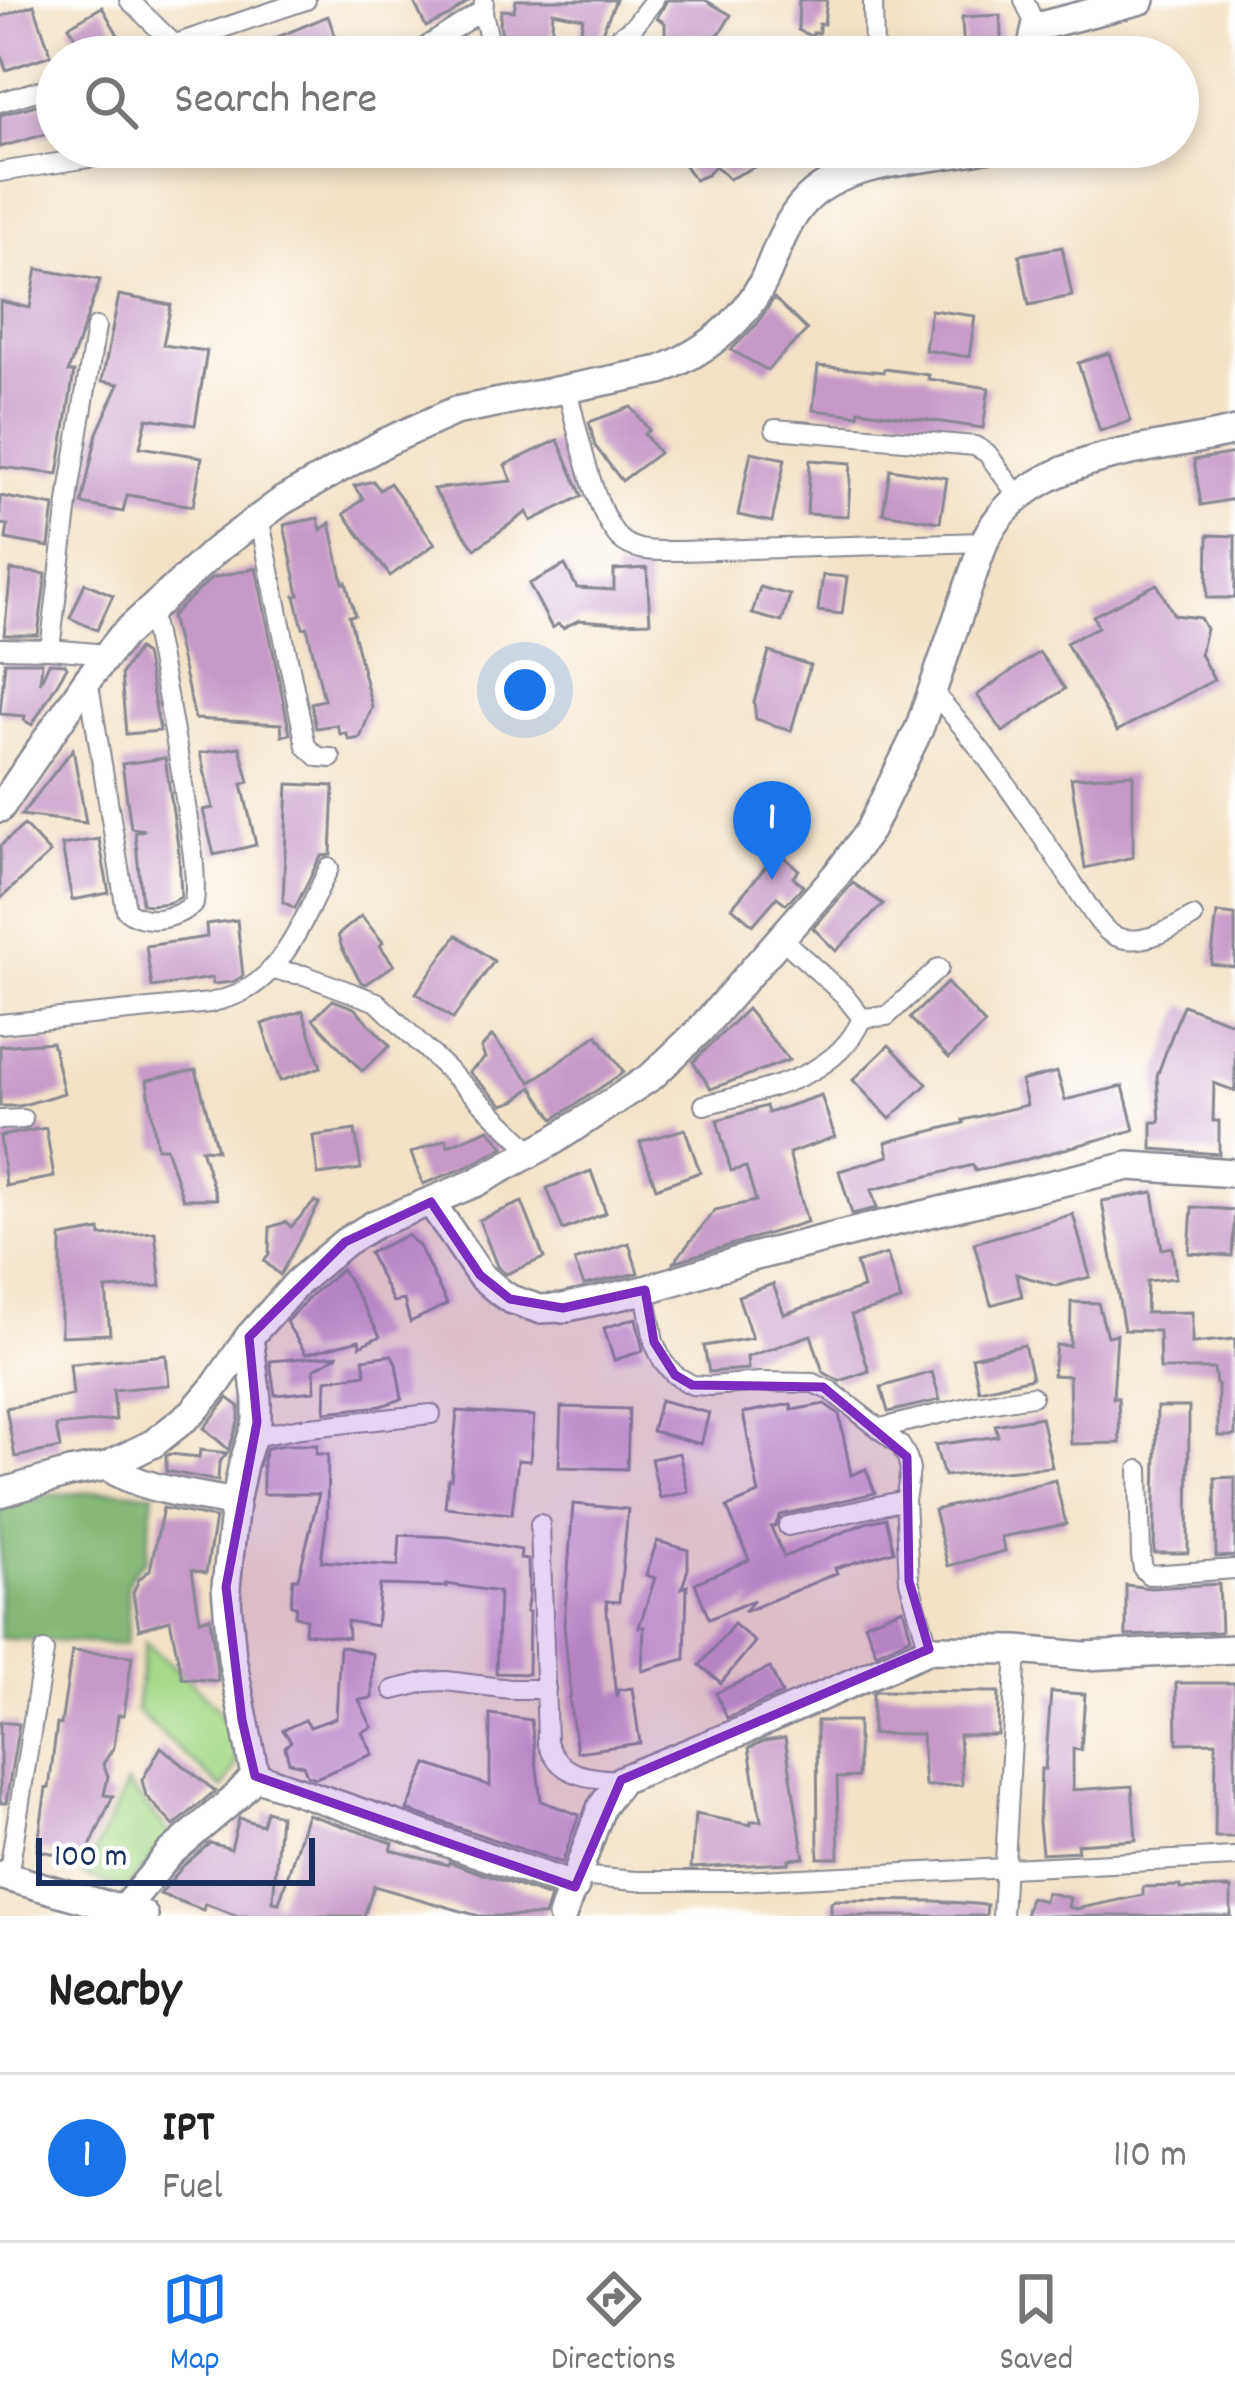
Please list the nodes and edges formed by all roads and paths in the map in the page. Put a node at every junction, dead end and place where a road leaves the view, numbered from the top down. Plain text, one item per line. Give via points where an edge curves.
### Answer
1 (128, 0) edge
2 (306, 0) edge
3 (654, 0) edge
4 (873, 0) edge
5 (1024, 0) edge
6 (1141, 0) edge
7 (484, 5) edge
8 (1036, 27) junction
9 (166, 36) edge
10 (198, 36) edge
11 (440, 36) edge
12 (489, 36) edge
13 (620, 36) edge
14 (874, 36) edge
15 (1034, 36) edge
16 (36, 91) edge
17 (0, 102) edge
18 (36, 166) edge
19 (856, 168) edge
20 (0, 172) edge
21 (96, 327) dead end
22 (567, 390) junction
23 (775, 429) dead end
24 (1235, 431) edge
25 (1018, 496) junction
26 (259, 517) junction
27 (984, 542) junction
28 (150, 610) junction
29 (0, 648) edge
30 (50, 649) junction
31 (107, 654) junction
32 (88, 679) junction
33 (932, 691) junction
34 (331, 758) dead end
35 (0, 808) edge
36 (329, 868) dead end
37 (1193, 917) dead end
38 (781, 938) junction
39 (939, 968) dead end
40 (271, 970) junction
41 (862, 1018) junction
42 (0, 1024) edge
43 (704, 1105) dead end
44 (23, 1119) dead end
45 (0, 1120) edge
46 (533, 1152) junction
47 (1235, 1173) edge
48 (430, 1202) junction
49 (644, 1290) junction
50 (249, 1337) junction
51 (1032, 1396) dead end
52 (431, 1414) dead end
53 (881, 1429) junction
54 (252, 1437) junction
55 (107, 1466) junction
56 (1139, 1470) dead end
57 (0, 1493) edge
58 (905, 1500) junction
59 (235, 1503) junction
60 (540, 1524) dead end
61 (788, 1526) dead end
62 (1235, 1569) edge
63 (929, 1649) junction
64 (1235, 1649) edge
65 (1018, 1650) junction
66 (44, 1651) dead end
67 (546, 1689) junction
68 (393, 1690) dead end
69 (255, 1776) junction
70 (621, 1780) junction
71 (1235, 1857) edge
72 (1007, 1866) junction
73 (4, 1876) edge
74 (577, 1882) junction
75 (66, 1894) junction
76 (133, 1913) edge
77 (44, 1916) edge
78 (562, 1916) edge
79 (1002, 1916) edge

1 - 9 street
2 - 10 street
3 - 13 street
4 - 14 street
5 - 8 street
6 - 8 street
7 - 11 street
7 - 12 street
8 - 15 street
16 - 17 street
18 - 20 street
19 - 22 street via 802,205 763,282 716,341 661,370
21 - 30 street
22 - 26 street via 418,426
22 - 27 street via 607,525 628,545 680,551
23 - 25 street via 975,446
24 - 25 street via 1084,462
25 - 27 street
26 - 28 street
26 - 34 street via 305,746
27 - 33 street
28 - 31 street
28 - 32 street via 190,832 194,904 182,914 147,920 126,910
29 - 30 street
30 - 31 street
31 - 32 street
32 - 35 street
33 - 37 street via 1111,934 1130,940
33 - 38 street via 869,831
36 - 40 street
38 - 41 street
38 - 46 street via 652,1076
39 - 41 street via 887,1016
40 - 42 street via 242,993 210,1003
40 - 46 street via 377,1002
41 - 43 street via 850,1042 804,1076
44 - 45 street
46 - 48 street
47 - 49 street via 1129,1166
48 - 49 street via 480,1275 510,1299 563,1308
48 - 50 street via 345,1242
49 - 53 street via 663,1362 692,1385 813,1383
50 - 54 street via 257,1400
50 - 55 street via 193,1412
51 - 53 street
52 - 54 street
53 - 58 street via 907,1457
54 - 59 street
55 - 57 street
55 - 59 street via 145,1484
56 - 62 street via 1147,1573
58 - 61 street
58 - 63 street via 909,1581
59 - 69 street via 226,1587
60 - 67 street
63 - 65 street
63 - 70 street
64 - 65 street via 1084,1656
65 - 72 street
66 - 73 street
67 - 68 street via 446,1681
67 - 70 street via 554,1757 574,1775
69 - 74 street
69 - 76 street via 170,1853
70 - 74 street via 601,1808
71 - 72 street
72 - 74 street
72 - 79 street
73 - 75 street
74 - 78 street
75 - 76 street
75 - 77 street

